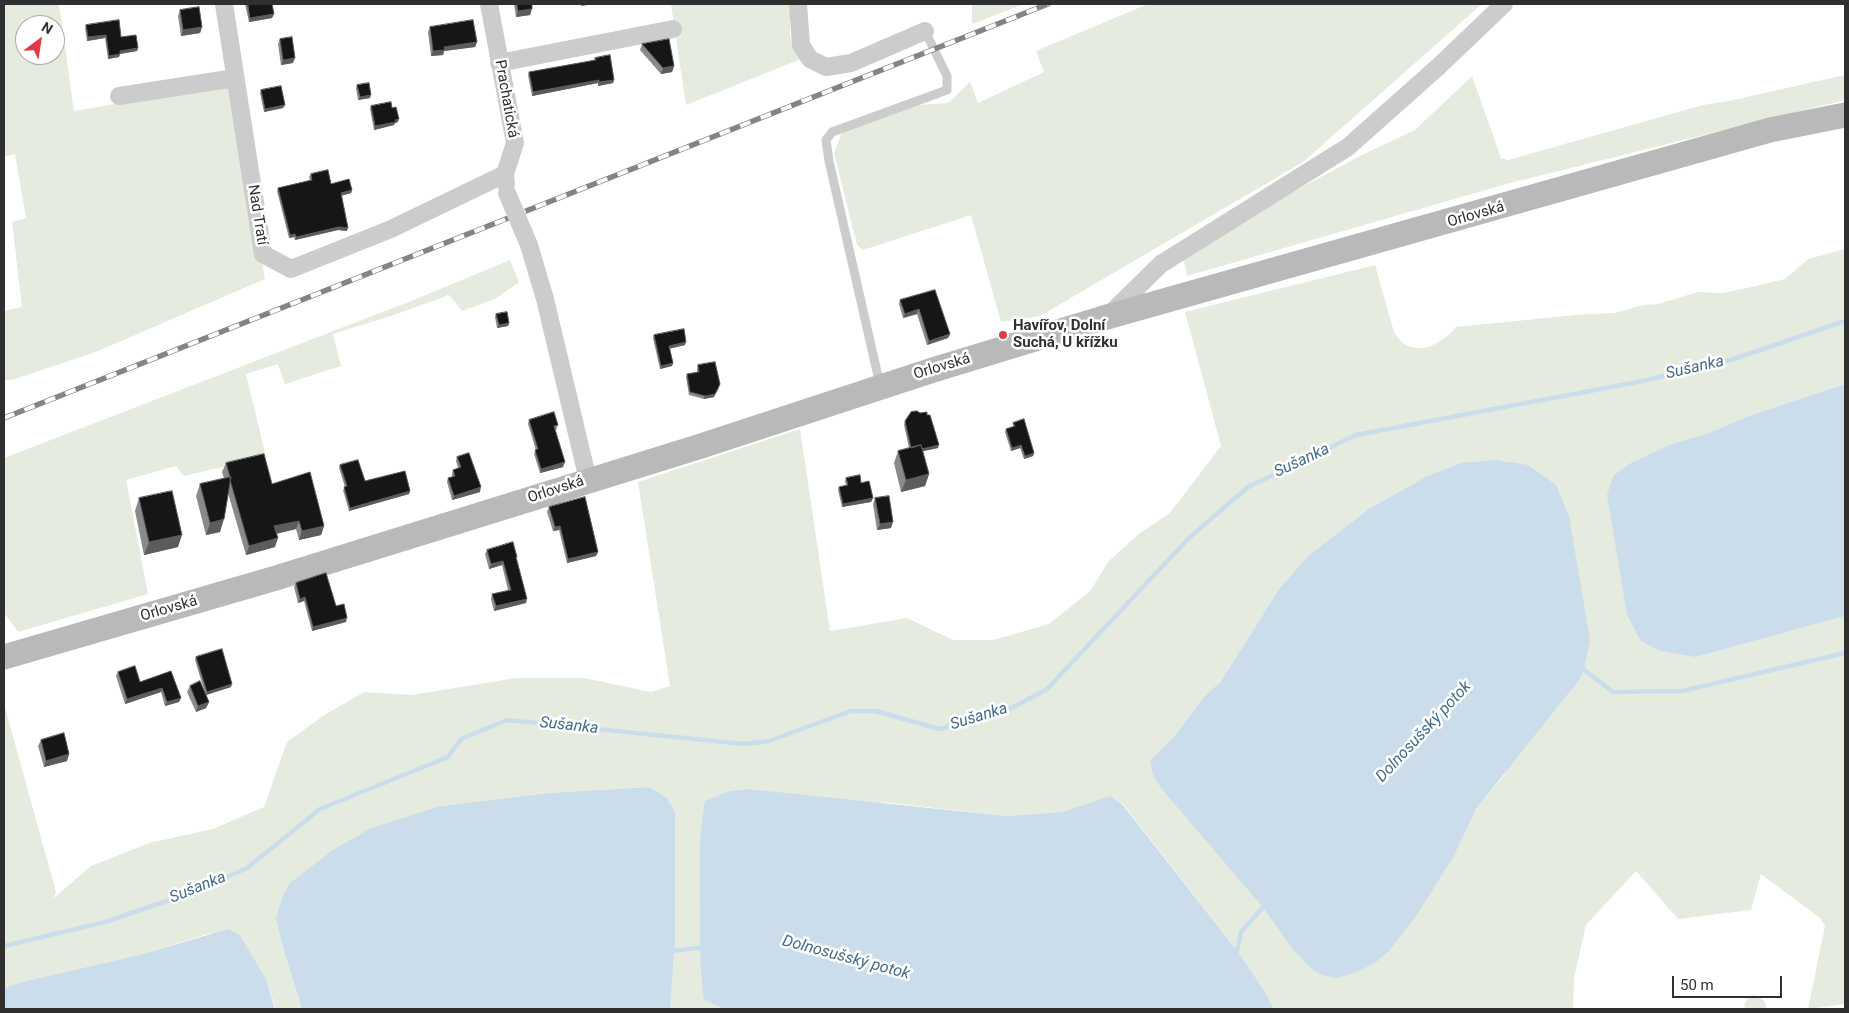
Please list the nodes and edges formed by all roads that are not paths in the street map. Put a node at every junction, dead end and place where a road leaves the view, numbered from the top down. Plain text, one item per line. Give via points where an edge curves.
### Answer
1 (224, 4) edge
2 (489, 4) edge
3 (798, 4) edge
4 (1504, 4) edge
5 (673, 29) dead end
6 (925, 32) joint
7 (499, 63) junction
8 (235, 78) junction
9 (118, 96) dead end
10 (1845, 114) edge
11 (504, 174) junction
12 (1107, 317) junction
13 (880, 387) junction
14 (588, 480) junction
15 (4, 657) edge

1 - 8 street, Nad Tratí
2 - 7 street, Prachatická
3 - 6 street via 801,46 810,59 826,67 851,63
4 - 12 street, Orlovská via 1348,147 1161,264
5 - 7 street
6 - 13 lane via 947,76 947,90 832,132 826,140
7 - 11 street, Prachatická via 515,143
8 - 9 street
8 - 11 street, Nad Tratí via 263,254 291,269 391,229
10 - 12 main road, Orlovská via 1770,130
11 - 14 street, Prachatická, bridge via 507,193 529,245 545,299
12 - 13 main road, Orlovská
13 - 14 main road, Orlovská
14 - 15 main road, Orlovská via 276,578

